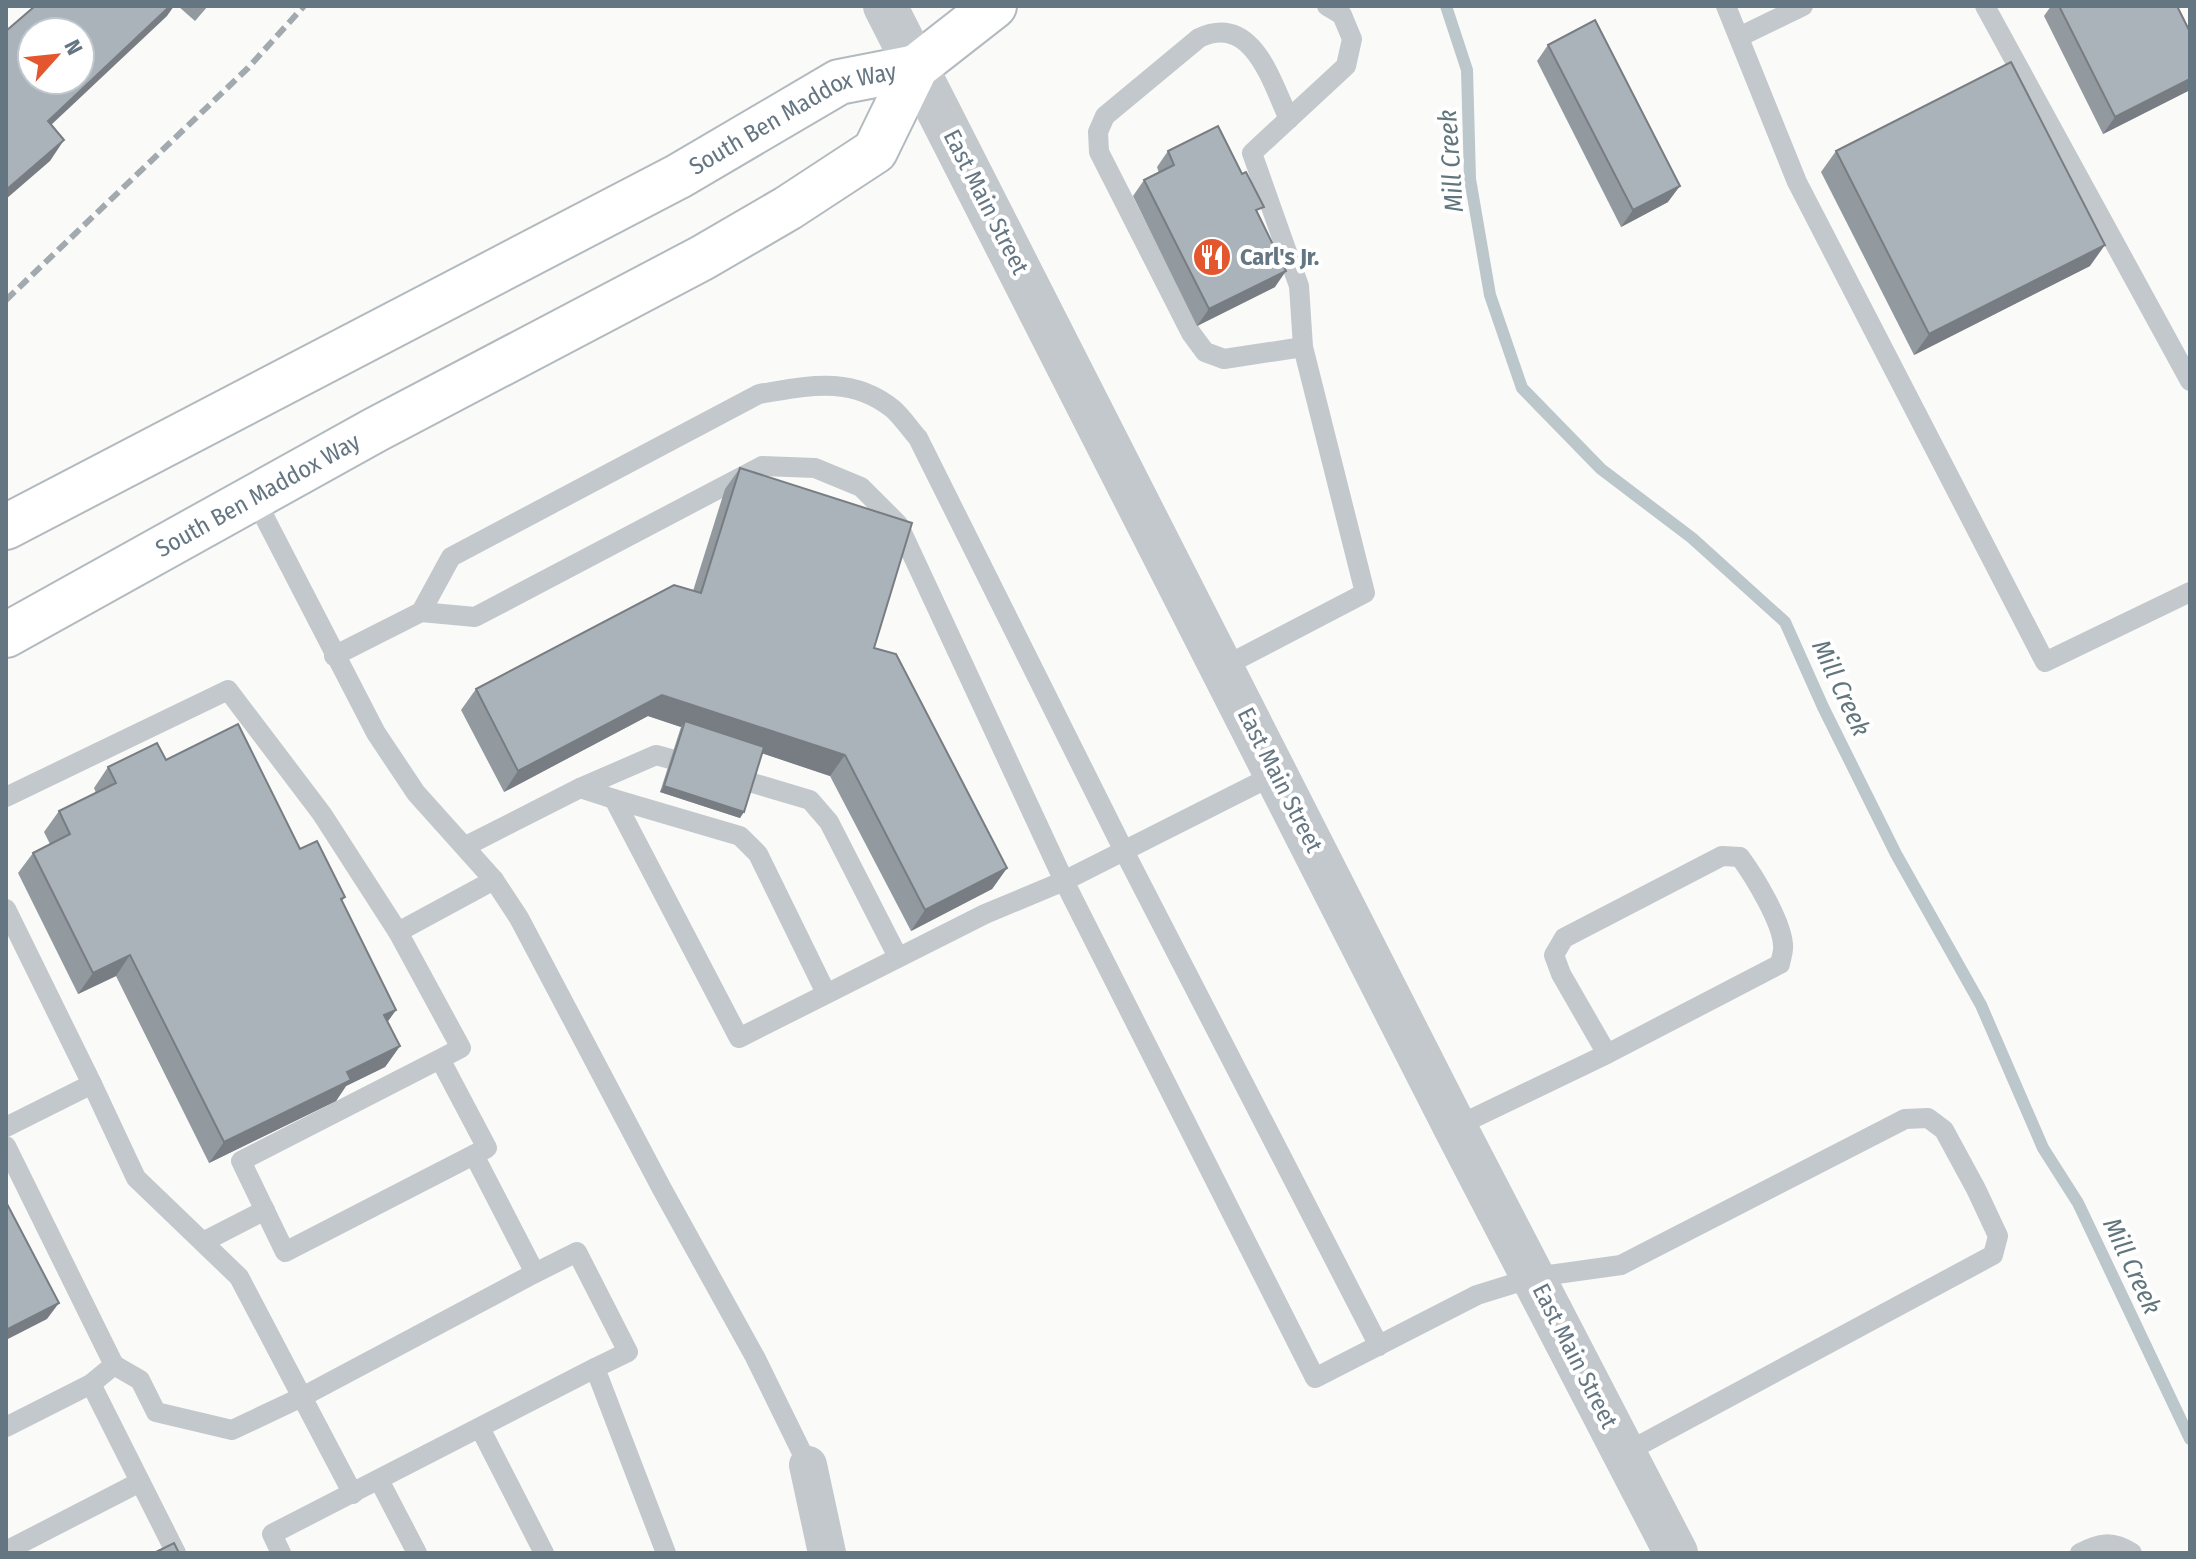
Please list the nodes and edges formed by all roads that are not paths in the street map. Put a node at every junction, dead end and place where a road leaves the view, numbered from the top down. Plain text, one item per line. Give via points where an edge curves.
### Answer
1 (885, 6) edge
2 (994, 6) edge
3 (1327, 6) edge
4 (1726, 6) edge
5 (1803, 6) edge
6 (1986, 6) edge
7 (1739, 37) junction
8 (916, 67) junction
9 (1289, 119) junction
10 (1303, 347) junction
11 (2190, 381) edge
12 (254, 497) junction
13 (6, 527) edge
14 (2190, 592) edge
15 (421, 612) junction
16 (6, 635) edge
17 (334, 656) junction
18 (1223, 667) junction
19 (1276, 774) junction
20 (580, 788) junction
21 (6, 797) edge
22 (614, 799) junction
23 (466, 846) junction
24 (1124, 851) junction
25 (494, 880) junction
26 (1064, 881) junction
27 (6, 909) edge
28 (398, 932) junction
29 (898, 957) junction
30 (826, 993) junction
31 (1607, 1054) junction
32 (440, 1059) junction
33 (92, 1084) junction
34 (6, 1127) edge
35 (1455, 1127) junction
36 (6, 1146) edge
37 (474, 1155) junction
38 (265, 1210) junction
39 (203, 1242) junction
40 (535, 1273) junction
41 (1535, 1277) junction
42 (1379, 1346) junction
43 (114, 1365) junction
44 (595, 1368) junction
45 (91, 1384) junction
46 (302, 1397) junction
47 (6, 1427) edge
48 (480, 1428) junction
49 (1625, 1453) junction
50 (808, 1465) joint
51 (379, 1480) junction
52 (140, 1482) junction
53 (353, 1494) junction
54 (6, 1551) edge
55 (176, 1553) edge
56 (281, 1553) edge
57 (417, 1553) edge
58 (544, 1553) edge
59 (666, 1553) edge
60 (827, 1553) edge
61 (1676, 1553) edge
62 (2080, 1553) edge
63 (2132, 1553) edge

1 - 8 street, East Main Street
2 - 8 main road
3 - 9 lane via 1342,15 1352,39 1346,66
4 - 7 lane
5 - 7 lane
6 - 11 lane
7 - 14 lane via 1797,182 2045,662
8 - 12 main road, South Ben Maddox Way via 875,151 788,208
8 - 13 main road, South Ben Maddox Way via 839,82 679,176
8 - 18 street, East Main Street
9 - 10 lane via 1252,153 1299,286
9 - 10 lane via 1254,47 1239,36 1215,31 1199,38 1105,116 1098,142 1205,352 1224,359
10 - 18 lane via 1365,593
12 - 16 main road, South Ben Maddox Way
12 - 17 lane
15 - 17 lane
15 - 24 lane via 451,557 759,394 816,385 860,389 894,410 918,438
15 - 26 lane via 475,617 762,466 815,468 861,487 898,524
17 - 23 lane via 416,793
18 - 19 street, East Main Street
19 - 24 lane
19 - 35 street, East Main Street
20 - 22 lane
20 - 23 lane
20 - 29 lane via 656,755 810,800 829,822
21 - 28 lane via 228,690 322,814
22 - 30 lane via 740,836 758,854
22 - 30 lane via 739,1038
23 - 25 lane
24 - 26 lane
24 - 42 lane
25 - 28 lane
25 - 50 lane via 755,1357
26 - 29 lane
26 - 42 lane via 1315,1378
27 - 33 lane
28 - 32 lane via 461,1048
29 - 30 lane
31 - 31 lane via 1780,964 1781,932 1740,857 1722,856 1564,938 1554,955 1561,974
31 - 35 lane
32 - 37 lane via 487,1148
32 - 38 lane via 241,1161
33 - 34 lane
33 - 39 lane via 136,1178
35 - 41 street, East Main Street
36 - 43 lane
37 - 38 lane via 285,1252
37 - 40 lane
38 - 39 lane
39 - 46 lane via 239,1277
40 - 44 lane via 577,1252 628,1352
40 - 46 lane
41 - 42 lane via 1477,1295
41 - 49 street, East Main Street
41 - 49 lane via 1621,1265 1905,1119 1928,1118 1944,1130 1976,1189 1998,1236 1993,1255
43 - 45 lane
43 - 46 lane via 140,1380 156,1412 232,1430
44 - 48 lane
44 - 59 lane
45 - 47 lane
45 - 52 lane
46 - 53 lane
48 - 51 lane
48 - 58 lane
49 - 61 street, East Main Street
50 - 60 street
51 - 53 lane
51 - 57 lane
52 - 54 lane
52 - 55 lane
53 - 56 lane via 272,1534
62 - 63 lane via 2099,1544

